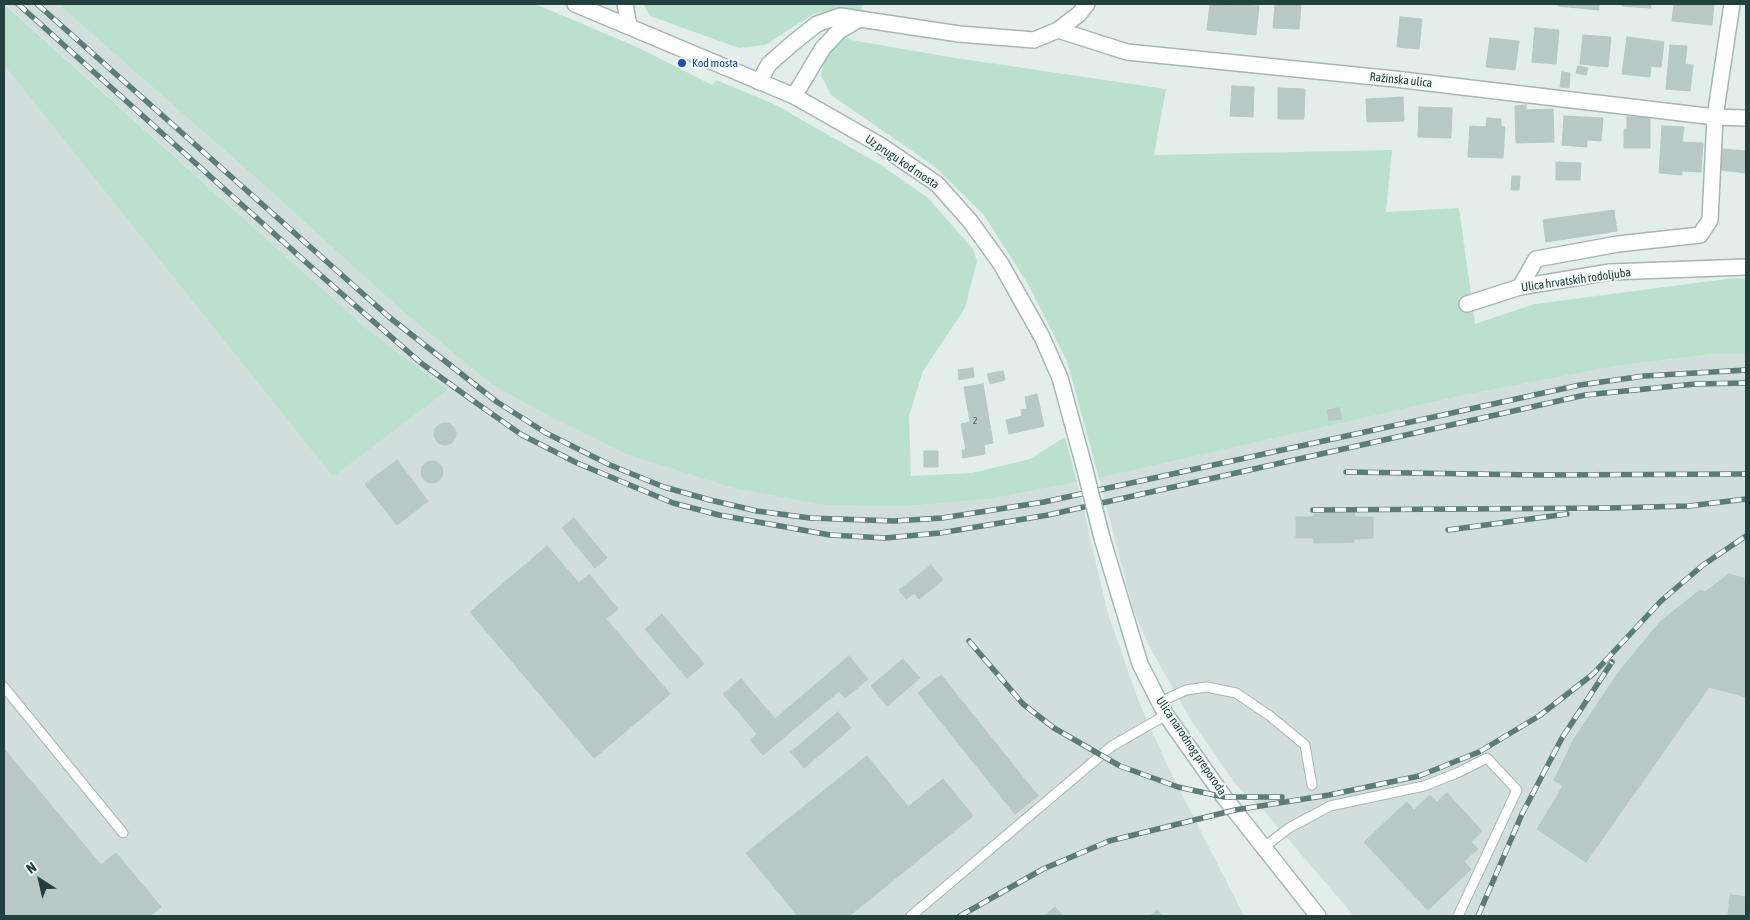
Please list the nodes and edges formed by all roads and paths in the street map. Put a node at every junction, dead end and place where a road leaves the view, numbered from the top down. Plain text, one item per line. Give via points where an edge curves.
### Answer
1 (575, 4) edge
2 (625, 4) edge
3 (1087, 4) edge
4 (1732, 4) edge
5 (858, 20) junction
6 (629, 26) junction
7 (1058, 30) junction
8 (759, 82) junction
9 (794, 96) junction
10 (1715, 117) junction
11 (1746, 118) edge
12 (1746, 267) edge
13 (1520, 287) junction
14 (1467, 304) dead end
15 (1084, 466) joint
16 (4, 687) edge
17 (1163, 708) junction
18 (1312, 785) dead end
19 (123, 833) dead end
20 (1264, 847) junction
21 (911, 916) edge
22 (1318, 916) edge
23 (1458, 916) edge

1 - 6 street, Uz prugu kod mosta
2 - 6 street
3 - 7 street
4 - 10 street
5 - 7 street via 959,34 1034,40
5 - 8 street via 840,16 817,24 769,64
5 - 9 street via 839,31 823,48
6 - 8 street, Uz prugu kod mosta
7 - 10 street, Ražinska ulica via 1127,52 1405,80
8 - 9 street, Uz prugu kod mosta
9 - 15 street, Uz prugu kod mosta via 880,145 937,184 970,220 1001,264 1042,337 1060,378
10 - 11 street, Ražinska ulica
10 - 13 street via 1710,220 1700,235 1618,244 1536,259
12 - 13 street, Ulica hrvatskih rodoljuba via 1610,272
13 - 14 street, Ulica hrvatskih rodoljuba
15 - 17 street, Ulica narodnog preporoda, bridge via 1140,664
16 - 19 lane
17 - 18 lane via 1186,690 1206,686 1236,693 1305,745
17 - 20 street, Ulica narodnog preporoda via 1224,797
17 - 21 lane via 1112,746
20 - 22 street, Ulica narodnog preporoda
20 - 23 lane via 1289,828 1330,806 1424,786 1487,758 1517,790

